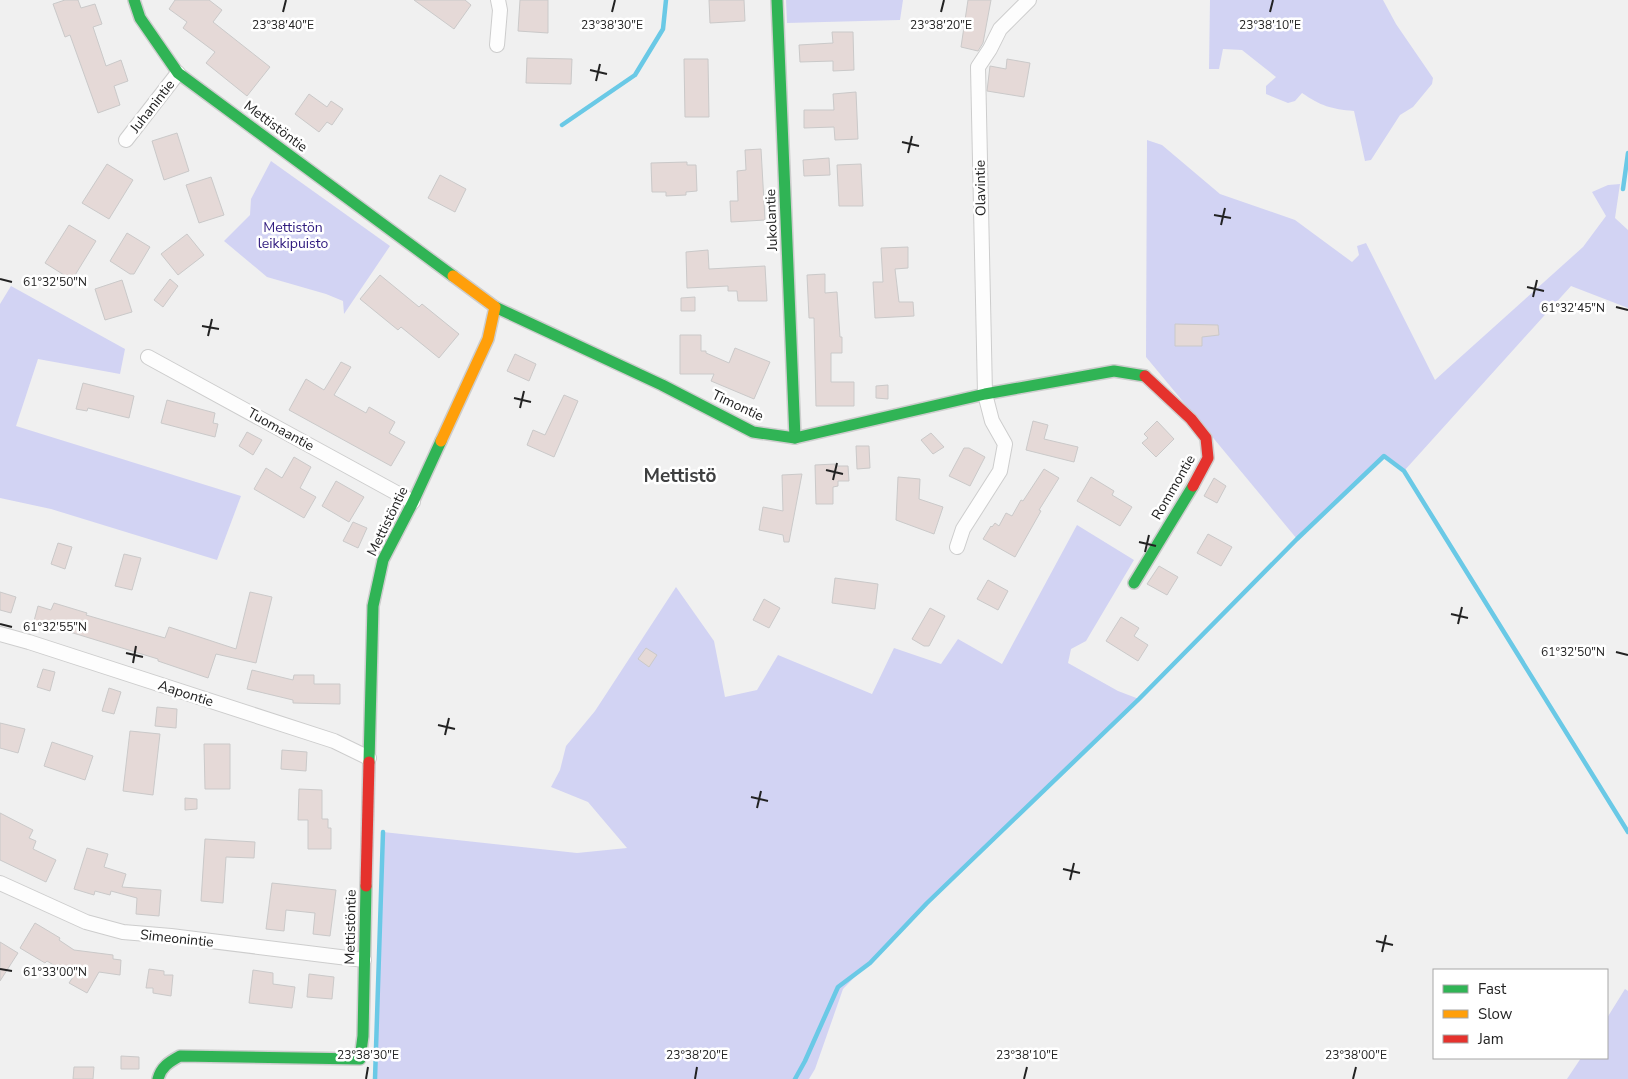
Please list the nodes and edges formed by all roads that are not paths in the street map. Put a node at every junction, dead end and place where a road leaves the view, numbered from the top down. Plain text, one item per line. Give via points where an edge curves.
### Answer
1 (134, 0) edge
2 (498, 0) edge
3 (777, 0) edge
4 (1028, 0) edge
5 (497, 45) dead end
6 (178, 72) junction
7 (126, 140) dead end
8 (495, 307) junction
9 (148, 357) dead end
10 (985, 394) junction
11 (795, 438) junction
12 (413, 502) junction
13 (957, 547) dead end
14 (1134, 582) dead end
15 (0, 634) edge
16 (369, 758) junction
17 (0, 883) edge
18 (364, 960) junction
19 (158, 1079) edge

1 - 6 street, Mettistöntie via 140,18
2 - 5 street
3 - 11 street, Jukolantie
4 - 10 street, Olavintie via 1000,29 978,67
6 - 7 street, Juhanintie
6 - 8 street, Mettistöntie
8 - 11 street, Timontie via 662,384 753,432
8 - 12 street, Mettistöntie via 488,339
9 - 12 street, Tuomaantie
10 - 11 street, Timontie
10 - 13 street, Olavintie via 992,421 1005,444 1000,471 964,529
10 - 14 street, Rommontie via 1114,371 1144,375 1191,418 1206,438 1208,458
12 - 16 street, Mettistöntie via 383,560 373,606
15 - 16 street, Aapontie via 334,741
16 - 18 street, Mettistöntie
17 - 18 street, Simeonintie via 86,922 123,932
18 - 19 street, Mettistöntie via 360,1059 180,1056 165,1064

